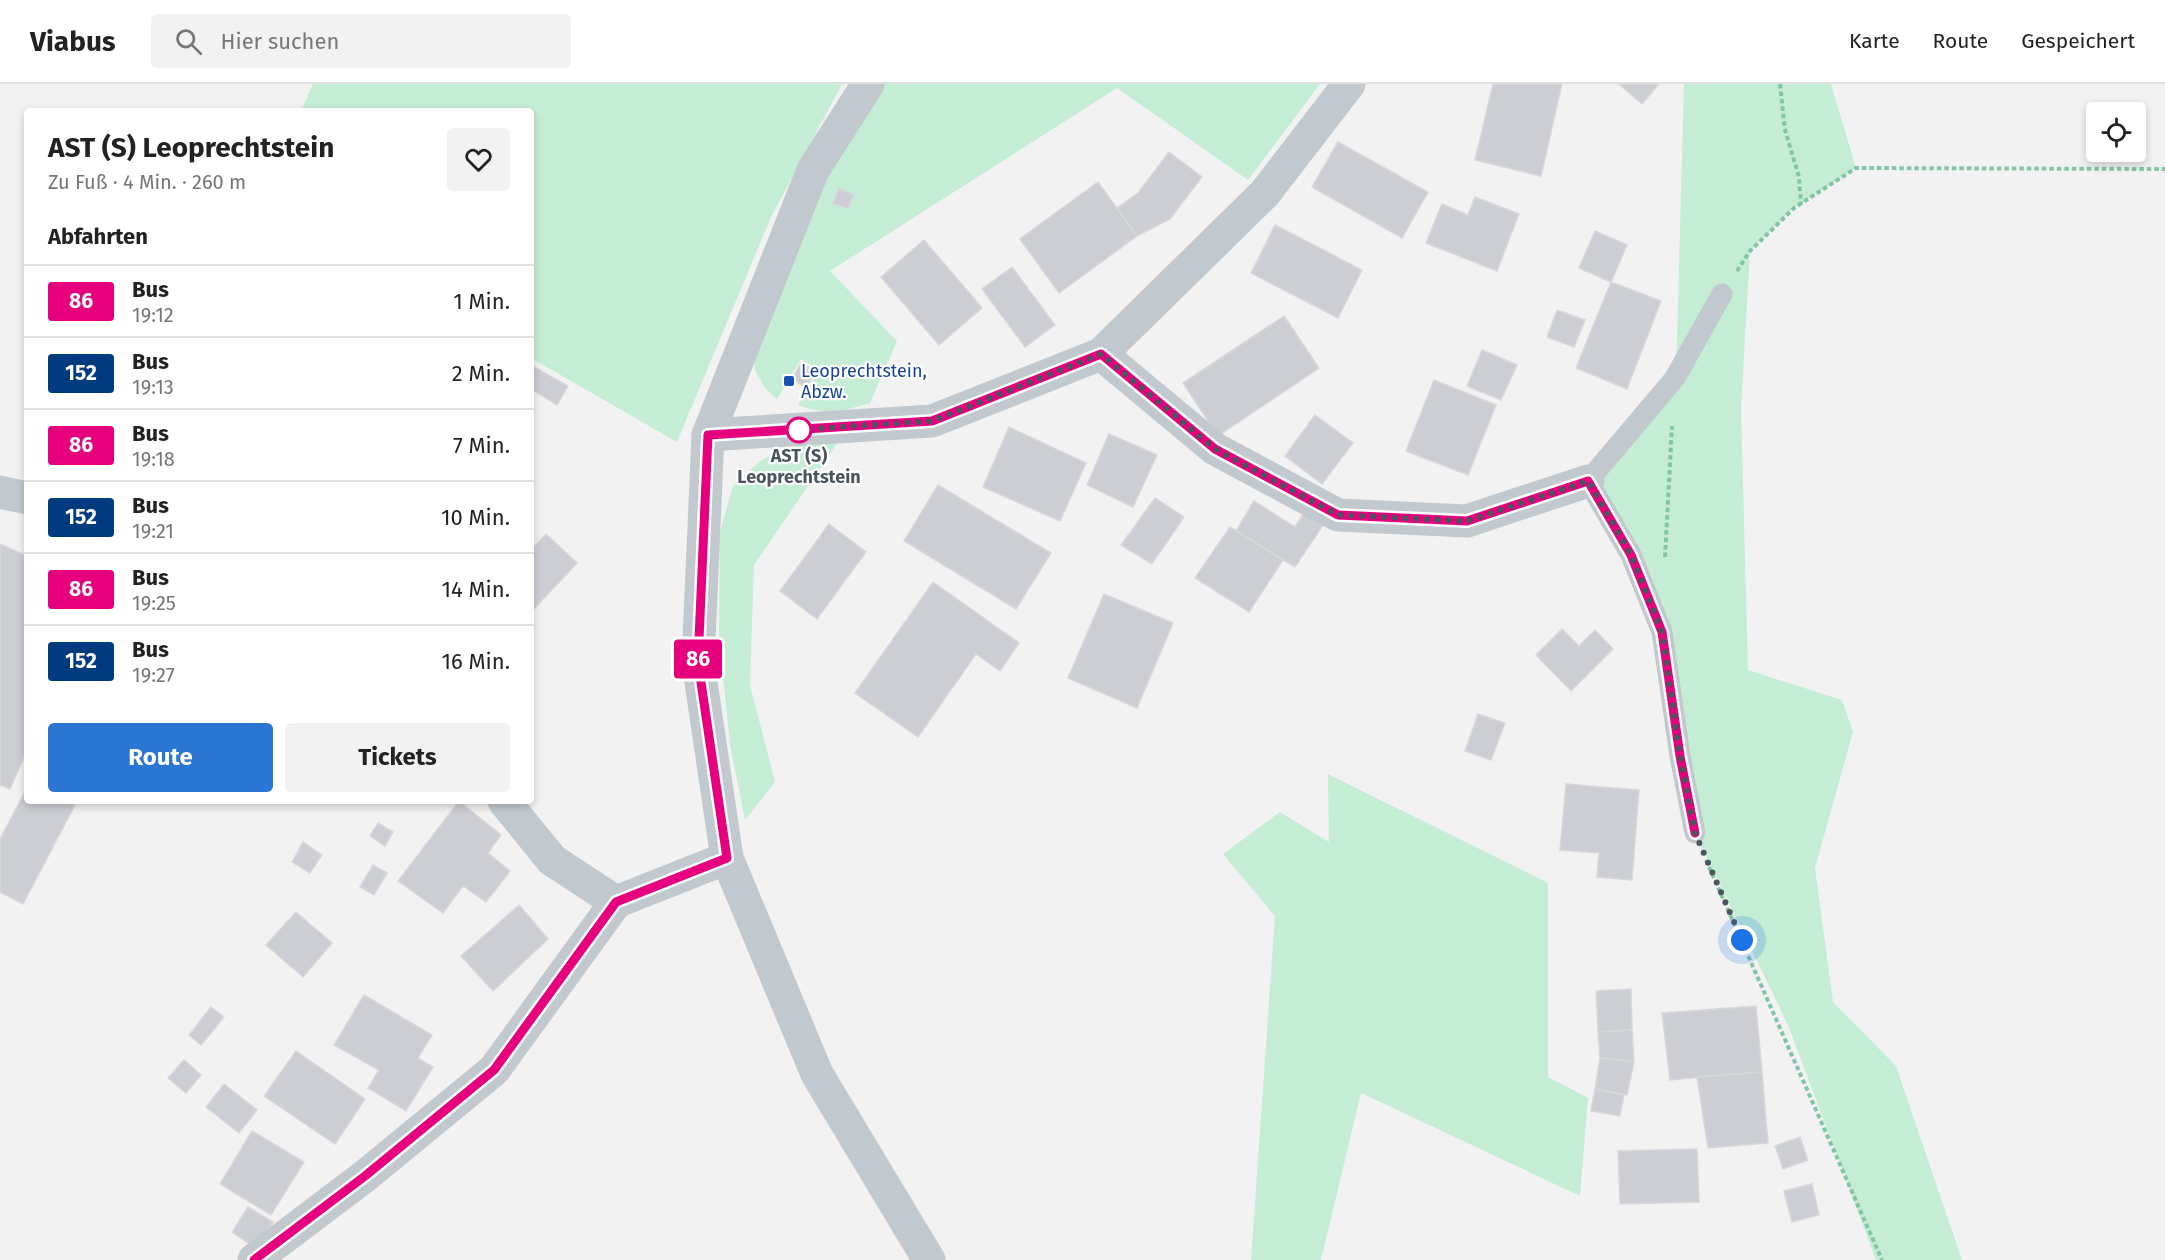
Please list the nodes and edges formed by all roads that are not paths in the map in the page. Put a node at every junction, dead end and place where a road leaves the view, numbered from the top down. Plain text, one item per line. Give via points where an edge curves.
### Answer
1 (868, 84) edge
2 (1349, 84) edge
3 (1722, 294) road end
4 (1101, 354) junction
5 (708, 435) junction
6 (1588, 481) junction
7 (0, 492) edge
8 (24, 497) edge
9 (506, 804) edge
10 (1695, 833) road end
11 (727, 858) junction
12 (616, 902) junction
13 (254, 1260) edge
14 (929, 1260) edge

1 - 5 street via 813,170
2 - 4 street via 1265,193
3 - 6 lane via 1675,378
4 - 5 street via 932,421
4 - 6 street via 1215,449 1338,515 1467,521
5 - 11 street via 698,662
6 - 10 lane via 1631,555 1662,632
7 - 8 street
9 - 12 street via 552,861
11 - 12 street
11 - 14 street via 817,1074
12 - 13 street via 494,1070 365,1176

